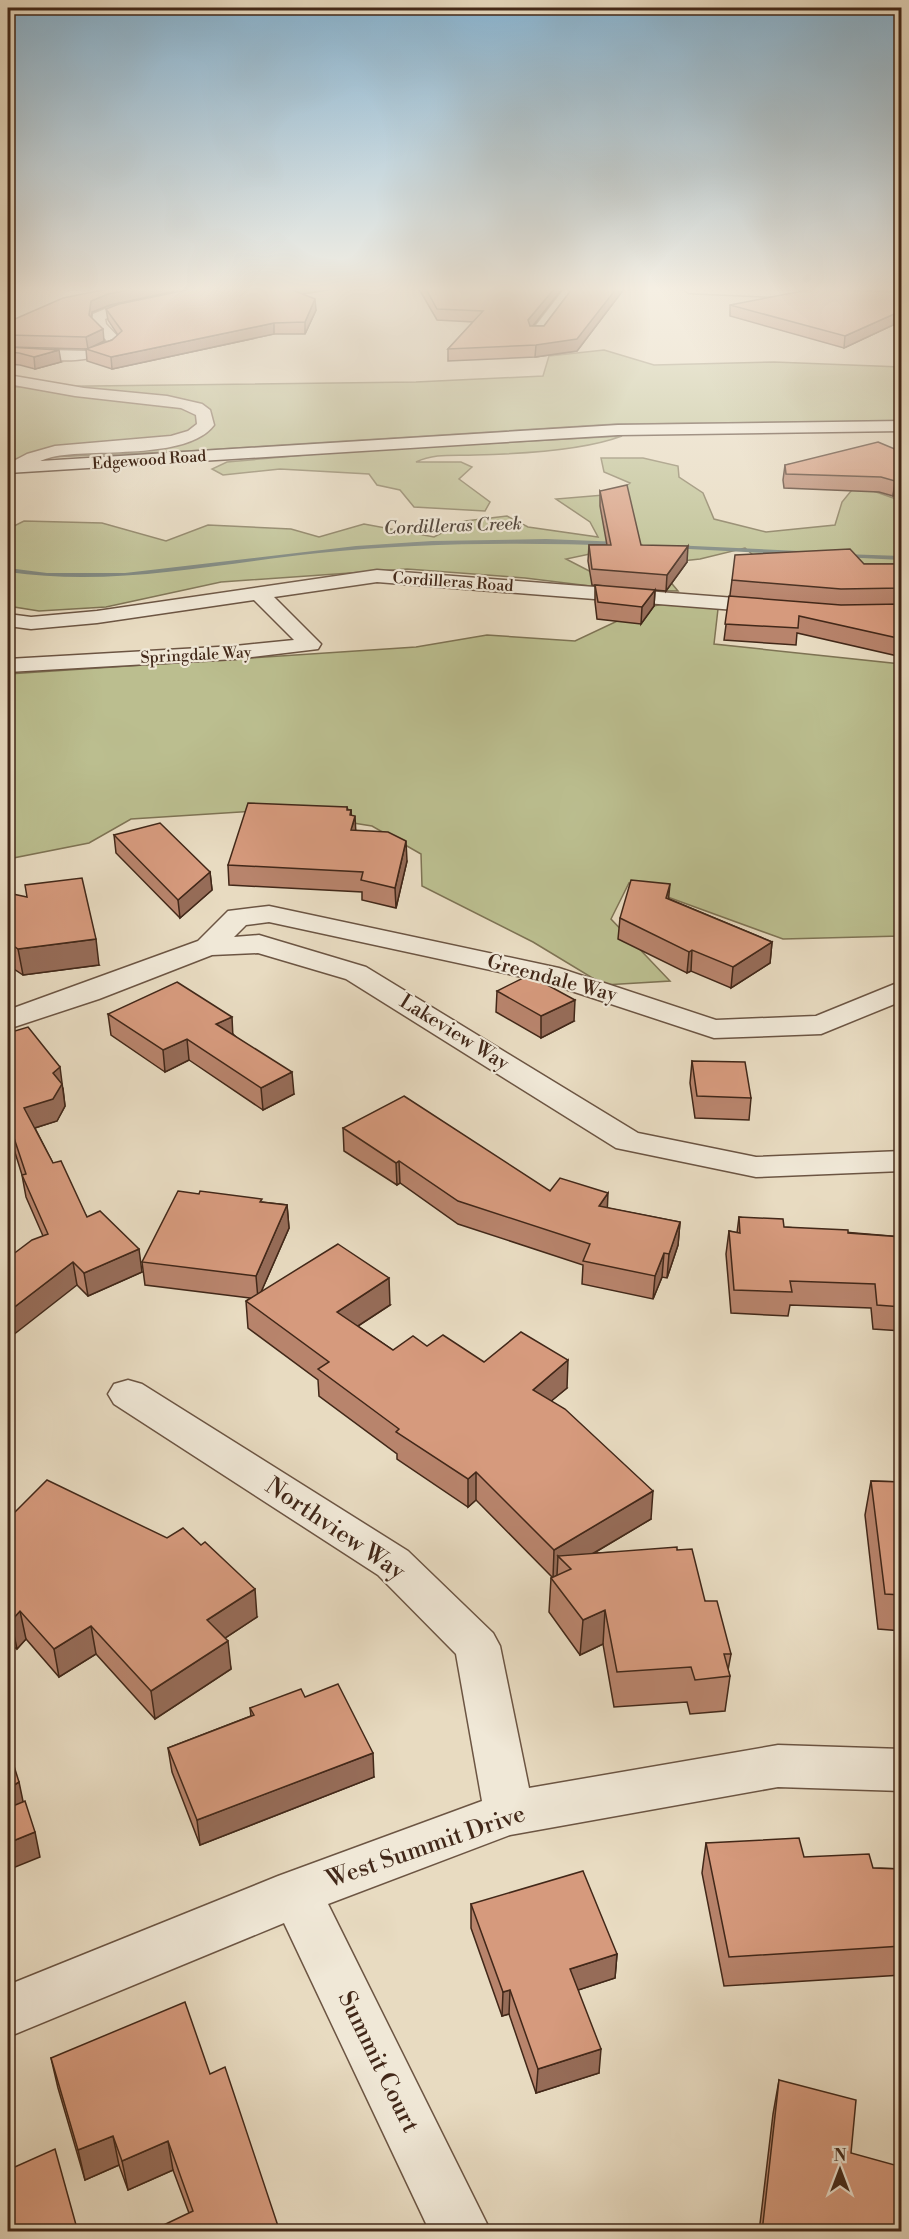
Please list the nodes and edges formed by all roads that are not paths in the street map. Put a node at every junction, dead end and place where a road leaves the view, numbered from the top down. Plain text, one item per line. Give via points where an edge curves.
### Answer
1 (90, 393) edge
2 (902, 426) edge
3 (10, 468) edge
4 (257, 592) junction
5 (793, 609) edge
6 (8, 620) edge
7 (8, 666) edge
8 (208, 946) junction
9 (902, 990) edge
10 (8, 1020) edge
11 (902, 1161) edge
12 (128, 1394) dead end
13 (902, 1770) edge
14 (509, 1813) junction
15 (296, 1893) junction
16 (8, 2011) edge
17 (461, 2232) edge

1 - 3 street via 164,400 201,409 206,424 200,433 166,443 37,454
2 - 3 street, Edgewood Road via 618,430
4 - 5 street, Cordilleras Road via 377,576
4 - 6 street, Cordilleras Road via 97,617 31,623
4 - 7 street, Springdale Way via 310,644 255,653 58,660
8 - 9 street, Greendale Way via 238,917 269,914 549,974 714,1029 821,1025
8 - 10 street, Lakeview Way
8 - 11 street, Lakeview Way via 259,945 356,973 628,1141 756,1167
12 - 14 street, Northview Way via 393,1563 477,1646
13 - 14 street, West Summit Drive via 778,1766
14 - 15 street, West Summit Drive
15 - 16 street, West Summit Drive
15 - 17 street, Summit Court

